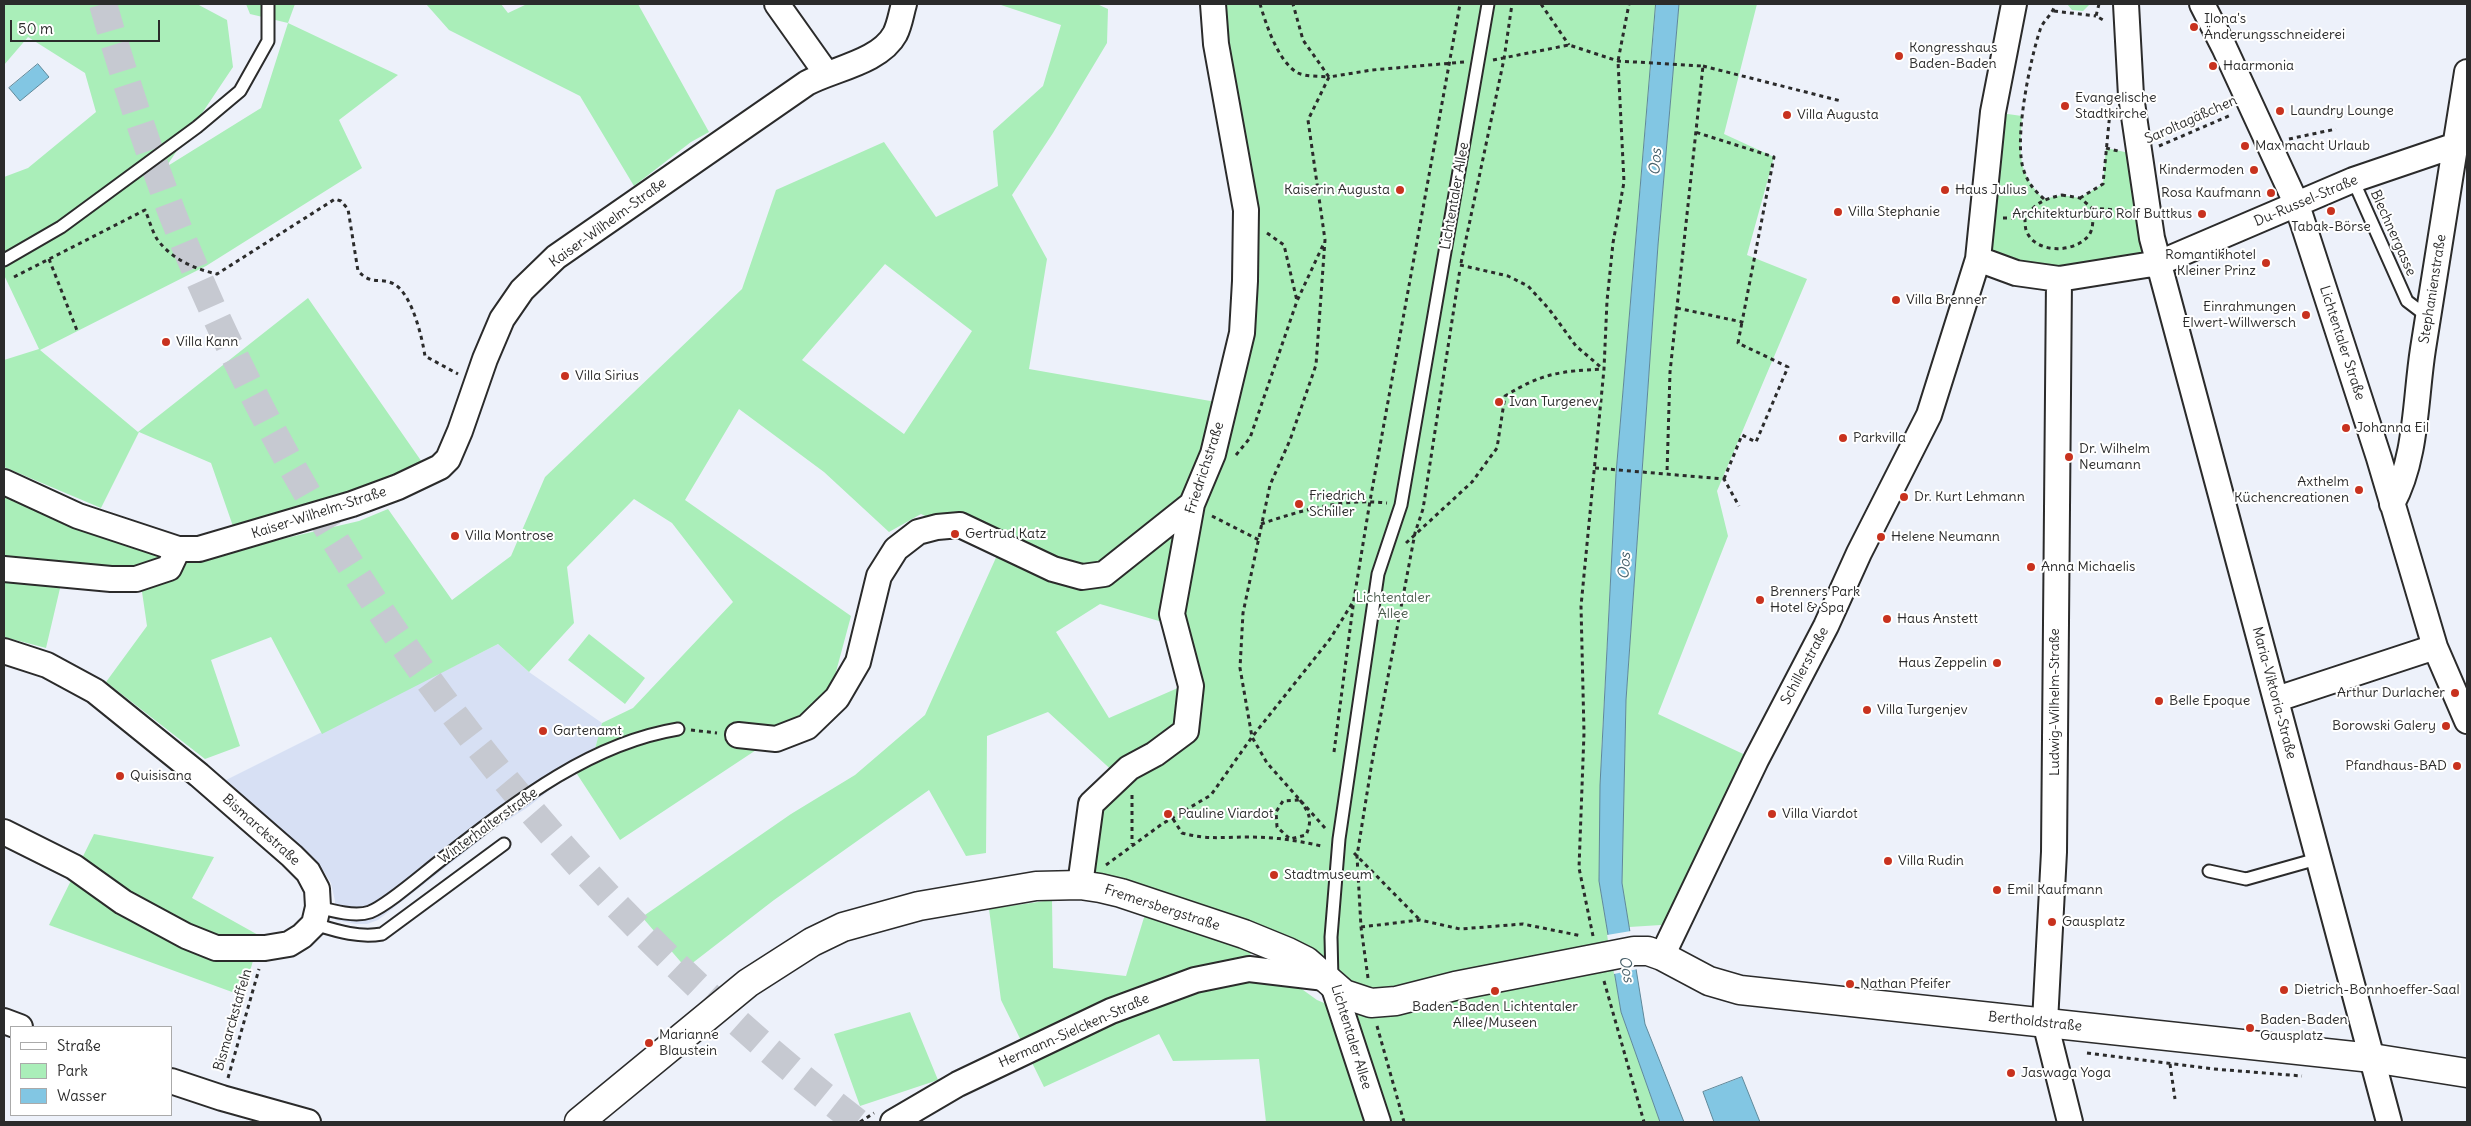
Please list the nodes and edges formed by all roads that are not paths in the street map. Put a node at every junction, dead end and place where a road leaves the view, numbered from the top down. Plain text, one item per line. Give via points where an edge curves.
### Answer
1 (268, 4) edge
2 (777, 4) edge
3 (904, 4) edge
4 (1213, 4) edge
5 (1488, 4) edge
6 (2014, 4) edge
7 (2126, 4) edge
8 (2202, 4) edge
9 (2467, 72) edge
10 (826, 73) junction
11 (2456, 145) junction
12 (2354, 180) junction
13 (2297, 205) junction
14 (1978, 259) junction
15 (4, 260) edge
16 (2159, 263) junction
17 (2059, 279) junction
18 (2428, 317) junction
19 (4, 482) edge
20 (1192, 504) junction
21 (2392, 504) junction
22 (178, 549) junction
23 (4, 569) edge
24 (2435, 647) junction
25 (4, 651) edge
26 (2277, 699) junction
27 (2467, 721) edge
28 (678, 729) road end
29 (738, 735) road end
30 (4, 832) edge
31 (504, 844) dead end
32 (2317, 859) junction
33 (2209, 871) dead end
34 (1080, 885) junction
35 (316, 915) junction
36 (1614, 954) joint
37 (1662, 956) junction
38 (1329, 981) junction
39 (4, 1021) edge
40 (2045, 1022) junction
41 (17, 1026) edge
42 (2372, 1058) junction
43 (2467, 1073) edge
44 (172, 1081) edge
45 (308, 1122) edge
46 (578, 1122) edge
47 (892, 1122) edge
48 (1378, 1122) edge
49 (2070, 1122) edge
50 (2390, 1122) edge

1 - 15 lane via 268,41 240,91 197,127 61,227
2 - 10 street
3 - 10 street, Kaiser-Wilhelm-Straße via 900,24 887,43 858,64
4 - 20 street, Friedrichstraße via 1216,44 1246,210 1246,244 1242,333 1212,454
5 - 38 lane, Lichtentaler Allee via 1401,505 1378,574 1340,839
6 - 14 street, Schillerstraße via 1992,112
7 - 16 street, Maria-Viktoria-Straße via 2131,96
8 - 13 street, Lichtentaler Straße
9 - 11 street, Stephanienstraße
10 - 22 street, Kaiser-Wilhelm-Straße via 556,257 522,290 502,319 448,459 428,474 352,504 246,537 199,550
11 - 12 street, Du-Russel-Straße
11 - 18 street, Stephanienstraße
12 - 13 street, Du-Russel-Straße
12 - 18 lane, Blechnergasse via 2407,301
13 - 16 street, Du-Russel-Straße
13 - 21 street, Lichtentaler Straße
14 - 17 street, Du-Russel-Straße via 2016,273
14 - 37 street, Schillerstraße via 1929,415
16 - 17 street, Du-Russel-Straße
16 - 26 street, Maria-Viktoria-Straße
17 - 40 street, Ludwig-Wilhelm-Straße via 2054,852
18 - 21 street, Stephanienstraße via 2404,483
19 - 22 street, Kaiser-Wilhelm-Straße via 78,516
20 - 29 street via 1104,574 1082,577 1053,569 960,525 918,532 896,549 879,576 858,662 836,698 806,727 776,740
20 - 34 street, Friedrichstraße via 1172,614 1191,686 1186,731 1129,768 1091,804
21 - 24 street, Lichtentaler Straße
22 - 23 street via 169,568 136,579
24 - 26 street
24 - 27 street, Lichtentaler Straße
25 - 35 street, Bismarckstraße via 47,665 94,691 199,775 308,872 317,889
26 - 32 street, Maria-Viktoria-Straße
28 - 35 lane, Winterhalterstraße via 649,734 593,756 530,793 372,912
30 - 35 street via 74,867 123,902 186,936 216,948 265,948 288,944 302,936
31 - 35 lane via 382,934 352,935
32 - 33 lane via 2246,879
32 - 42 street, Maria-Viktoria-Straße
34 - 38 main road, Fremersbergstraße via 1121,893 1263,941 1306,962
34 - 46 main road, Fremersbergstraße via 1036,886 918,906 843,927 812,942 748,983
36 - 37 main road, Bertholdstraße via 1648,951
36 - 38 main road, Fremersbergstraße via 1396,1001 1371,1003 1344,994
37 - 40 main road, Bertholdstraße via 1709,981 1740,990
38 - 47 street, Hermann-Sielcken-Straße via 1249,969 1195,980 1111,1012 958,1084
38 - 48 street, Lichtentaler Allee
39 - 41 street
40 - 42 main road, Bertholdstraße
40 - 49 street, Ludwig-Wilhelm-Straße
42 - 43 main road, Bertholdstraße
42 - 50 street, Maria-Viktoria-Straße
44 - 45 street

